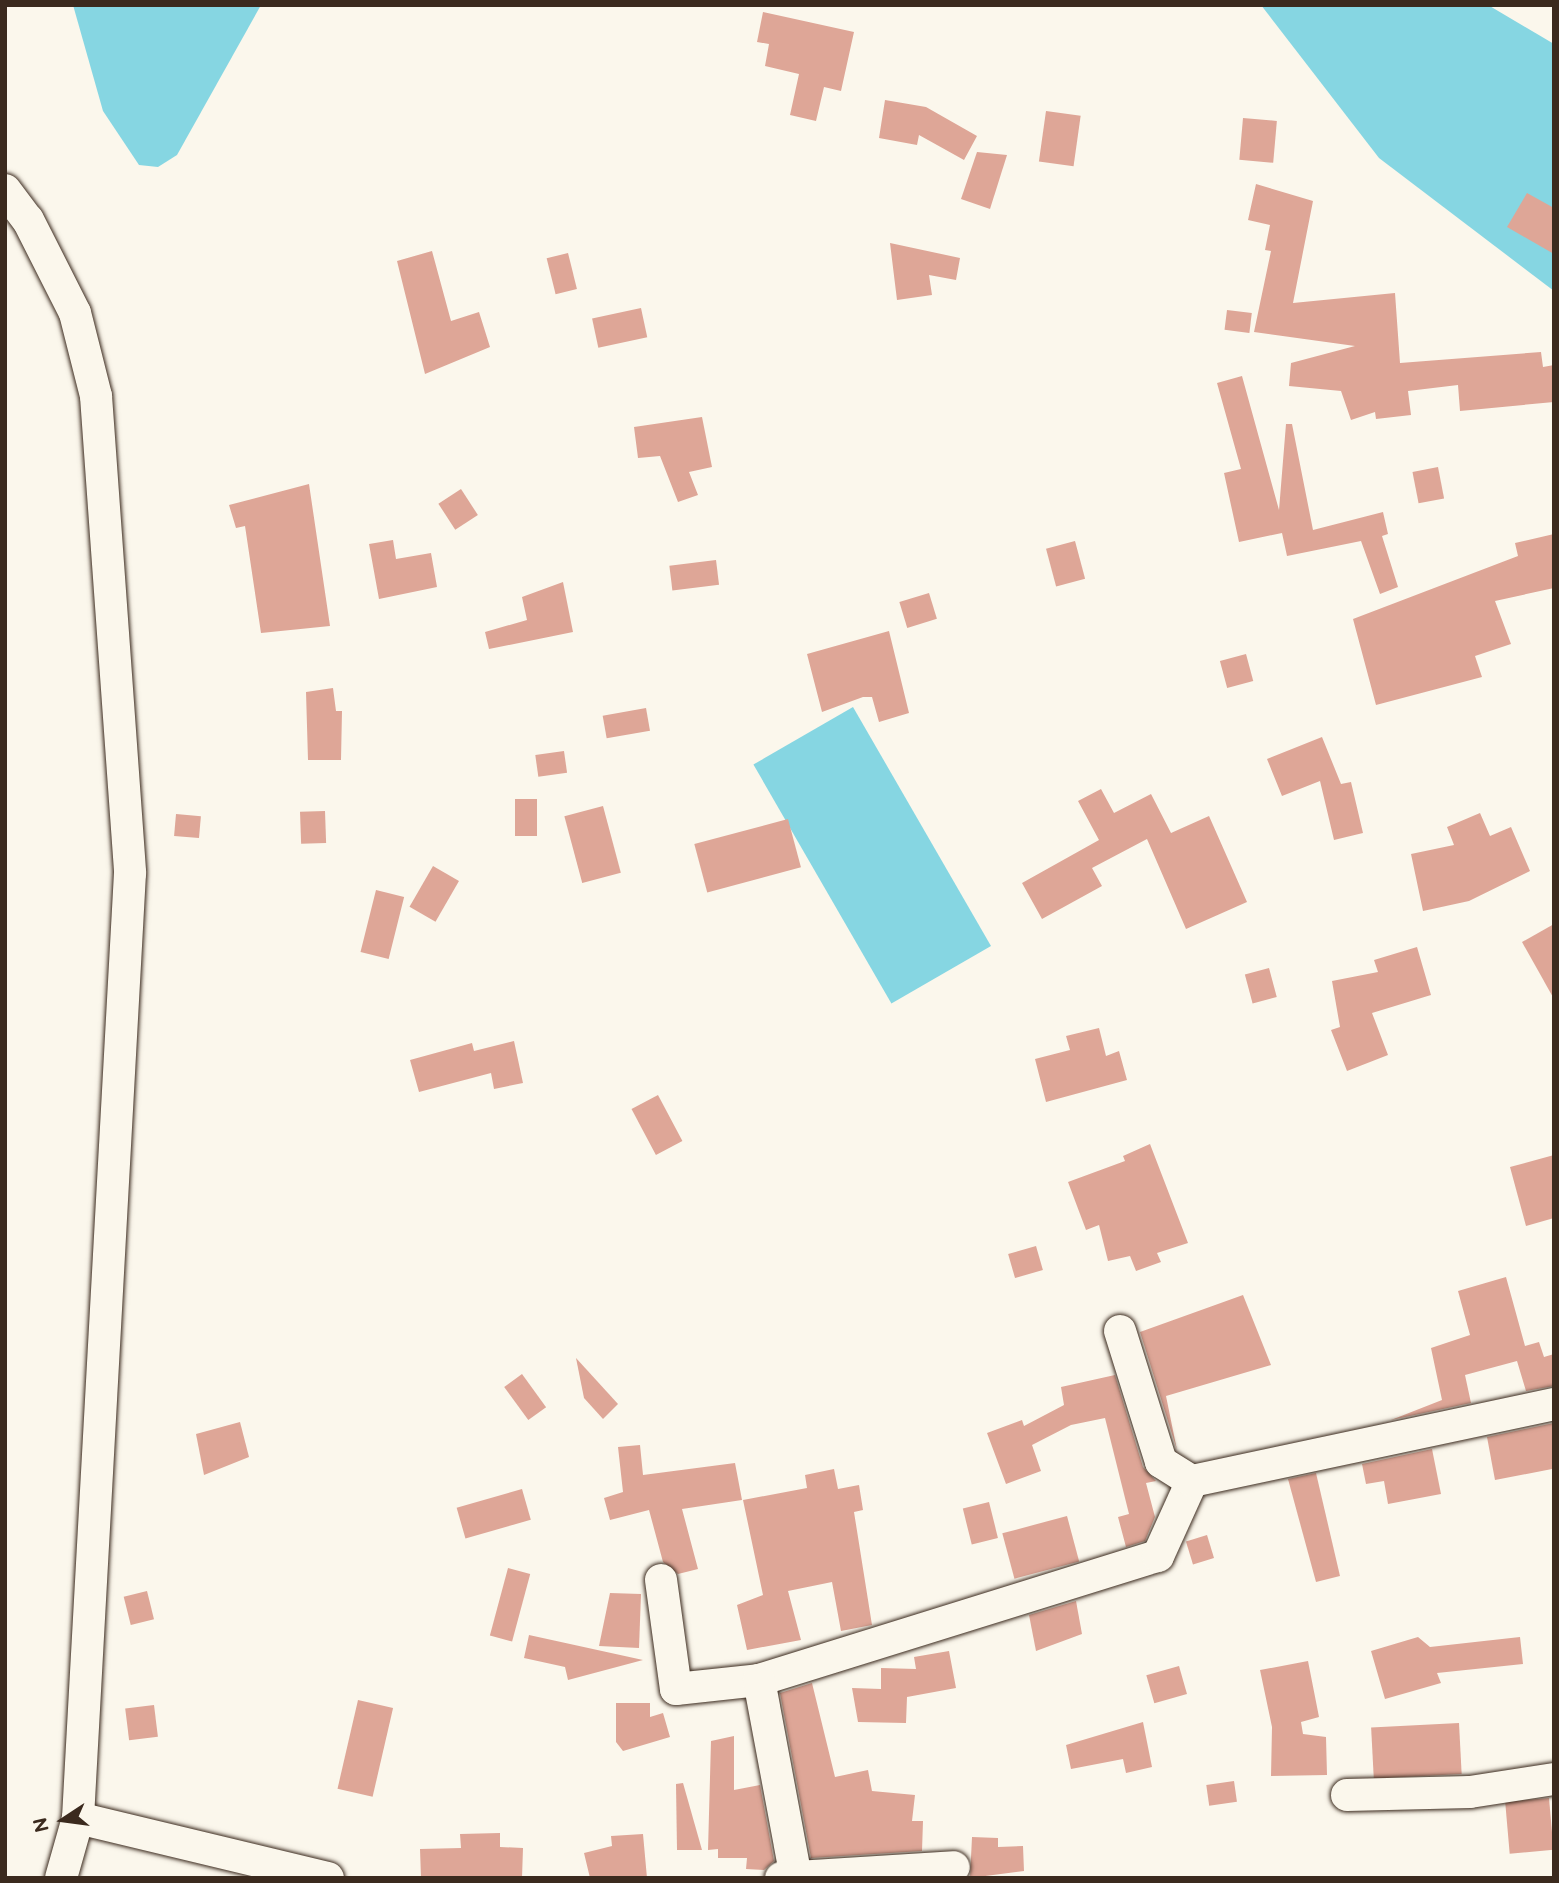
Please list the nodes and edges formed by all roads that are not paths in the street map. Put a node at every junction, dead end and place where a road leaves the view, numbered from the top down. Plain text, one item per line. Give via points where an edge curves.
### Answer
1 (5, 190) edge
2 (1120, 1331) dead end
3 (1554, 1404) edge
4 (1192, 1481) junction
5 (661, 1580) dead end
6 (759, 1679) junction
7 (1554, 1779) edge
8 (1347, 1795) dead end
9 (78, 1818) junction
10 (954, 1867) dead end
11 (796, 1877) edge
12 (61, 1878) edge
13 (328, 1878) edge
14 (781, 1878) edge

1 - 9 street via 28,220 75,313 96,396 131,873
2 - 4 street via 1161,1462
3 - 4 street
4 - 6 street via 1158,1556
5 - 6 street via 677,1689
6 - 11 street
7 - 8 street via 1470,1792
9 - 12 street
9 - 13 street
10 - 11 street
11 - 14 street

